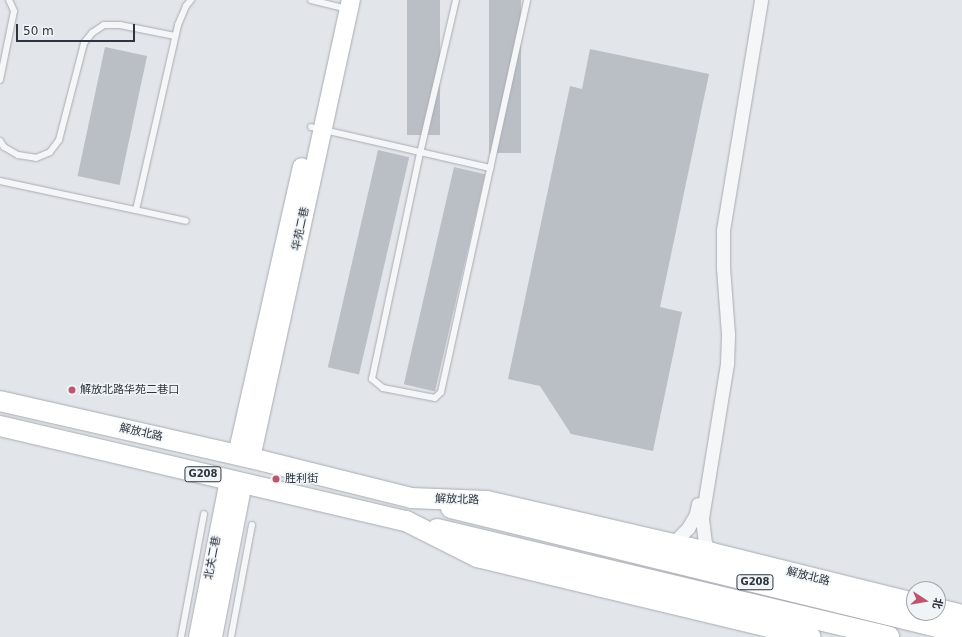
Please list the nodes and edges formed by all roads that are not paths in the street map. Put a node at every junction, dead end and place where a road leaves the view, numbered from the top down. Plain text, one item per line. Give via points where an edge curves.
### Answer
1 (9, 0) edge
2 (191, 0) edge
3 (311, 0) edge
4 (456, 0) edge
5 (527, 0) edge
6 (756, 0) edge
7 (761, 0) edge
8 (344, 4) edge
9 (175, 36) junction
10 (0, 80) edge
11 (316, 129) junction
12 (0, 140) edge
13 (420, 153) junction
14 (490, 168) junction
15 (0, 181) edge
16 (136, 210) junction
17 (186, 221) dead end
18 (0, 401) edge
19 (0, 426) edge
20 (244, 456) junction
21 (236, 481) junction
22 (411, 498) junction
23 (204, 514) dead end
24 (406, 521) junction
25 (252, 525) dead end
26 (672, 544) junction
27 (712, 553) junction
28 (906, 602) edge
29 (946, 612) edge
30 (962, 615) edge
31 (962, 633) edge
32 (181, 637) edge
33 (198, 637) edge
34 (213, 637) edge
35 (231, 637) edge
36 (811, 637) edge
37 (889, 637) edge

1 - 10 lane via 14,11
2 - 9 lane via 186,6
3 - 8 lane
4 - 13 lane
5 - 14 lane
6 - 26 street via 717,231 721,364 696,514 683,535
7 - 27 street via 723,230 728,334 726,364 702,518 705,543
8 - 11 street, 华苑二巷
9 - 12 lane via 120,25 104,25 92,33 84,43 59,140 50,152 36,158 18,155 4,147
9 - 16 lane
11 - 13 lane
11 - 20 street, 华苑二巷
13 - 14 lane
13 - 14 lane via 372,379 383,388 435,398 442,392
15 - 16 lane
16 - 17 lane
18 - 20 main road, 解放北路
19 - 21 main road, G208
20 - 22 main road, 解放北路
21 - 24 main road, G208
21 - 33 street, 北关二巷
21 - 34 street, 北关二巷
22 - 26 main road, 解放北路 via 488,501
22 - 31 main road, 解放北路 / G208
23 - 32 lane
24 - 36 main road via 477,558
24 - 37 main road, G208
25 - 35 lane
26 - 27 main road, 解放北路
27 - 28 main road, 解放北路
29 - 30 main road

